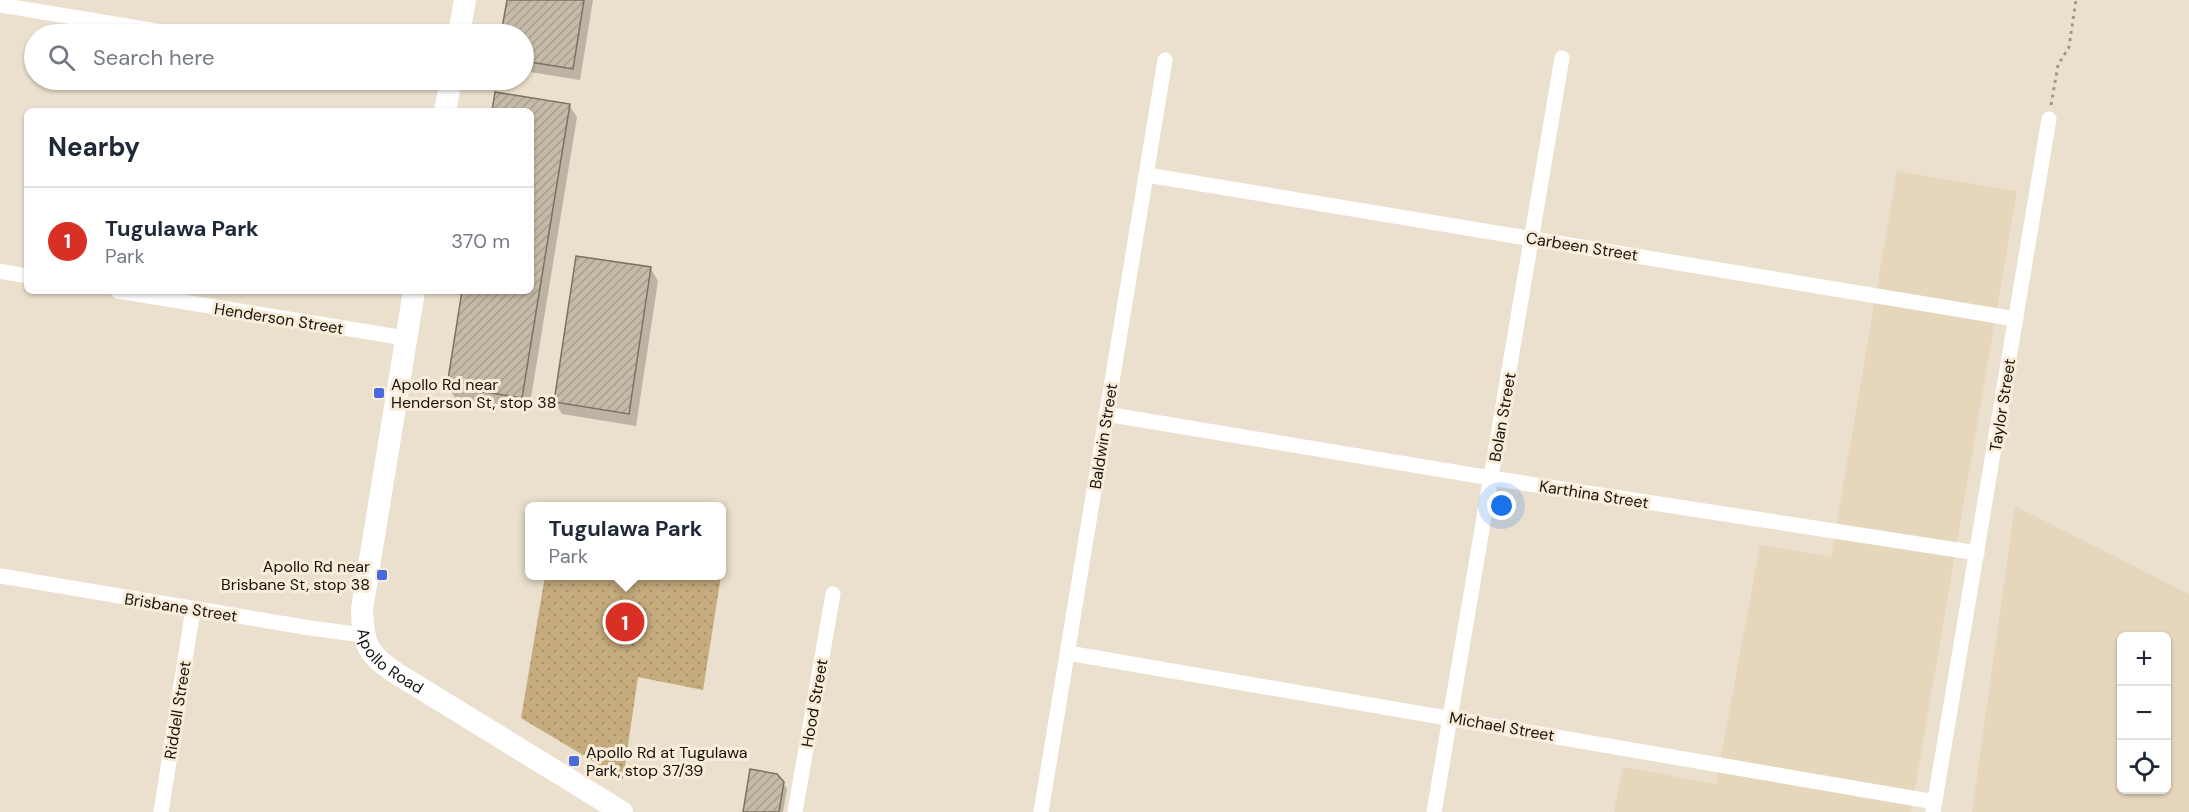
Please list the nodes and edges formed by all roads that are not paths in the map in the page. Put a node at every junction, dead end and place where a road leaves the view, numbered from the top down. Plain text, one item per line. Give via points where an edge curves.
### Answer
1 (465, 0) edge
2 (0, 5) edge
3 (115, 24) edge
4 (461, 24) edge
5 (1562, 58) dead end
6 (1165, 60) dead end
7 (446, 90) edge
8 (445, 108) edge
9 (2049, 119) road end
10 (1147, 175) junction
11 (1532, 238) junction
12 (0, 272) edge
13 (24, 276) edge
14 (136, 294) edge
15 (413, 294) edge
16 (2016, 319) junction
17 (405, 338) junction
18 (1106, 414) junction
19 (1491, 478) junction
20 (1977, 553) junction
21 (0, 576) edge
22 (833, 594) dead end
23 (193, 609) junction
24 (363, 635) junction
25 (1068, 652) junction
26 (1450, 717) junction
27 (1934, 807) edge
28 (161, 812) edge
29 (622, 812) edge
30 (795, 812) edge
31 (1041, 812) edge
32 (1434, 812) edge

1 - 4 street
2 - 3 street
5 - 11 street, Bolan Street
6 - 10 street, Baldwin Street
7 - 8 street
9 - 16 street, Taylor Street
10 - 11 street, Carbeen Street
10 - 18 street, Baldwin Street
11 - 16 street, Carbeen Street
11 - 19 street, Bolan Street
12 - 13 street
14 - 17 street, Henderson Street
15 - 17 street, Apollo Road
16 - 20 street, Taylor Street
17 - 24 street, Apollo Road via 362,609
18 - 19 street, Karthina Street
18 - 25 street, Baldwin Street
19 - 20 street, Karthina Street
19 - 26 street, Bolan Street
20 - 27 street, Taylor Street
21 - 23 street, Brisbane Street
22 - 30 street, Hood Street
23 - 24 street, Brisbane Street
23 - 28 street, Riddell Street
24 - 29 street, Apollo Road via 380,663
25 - 26 street, Michael Street
25 - 31 street, Baldwin Street
26 - 27 street, Michael Street
26 - 32 street, Bolan Street

